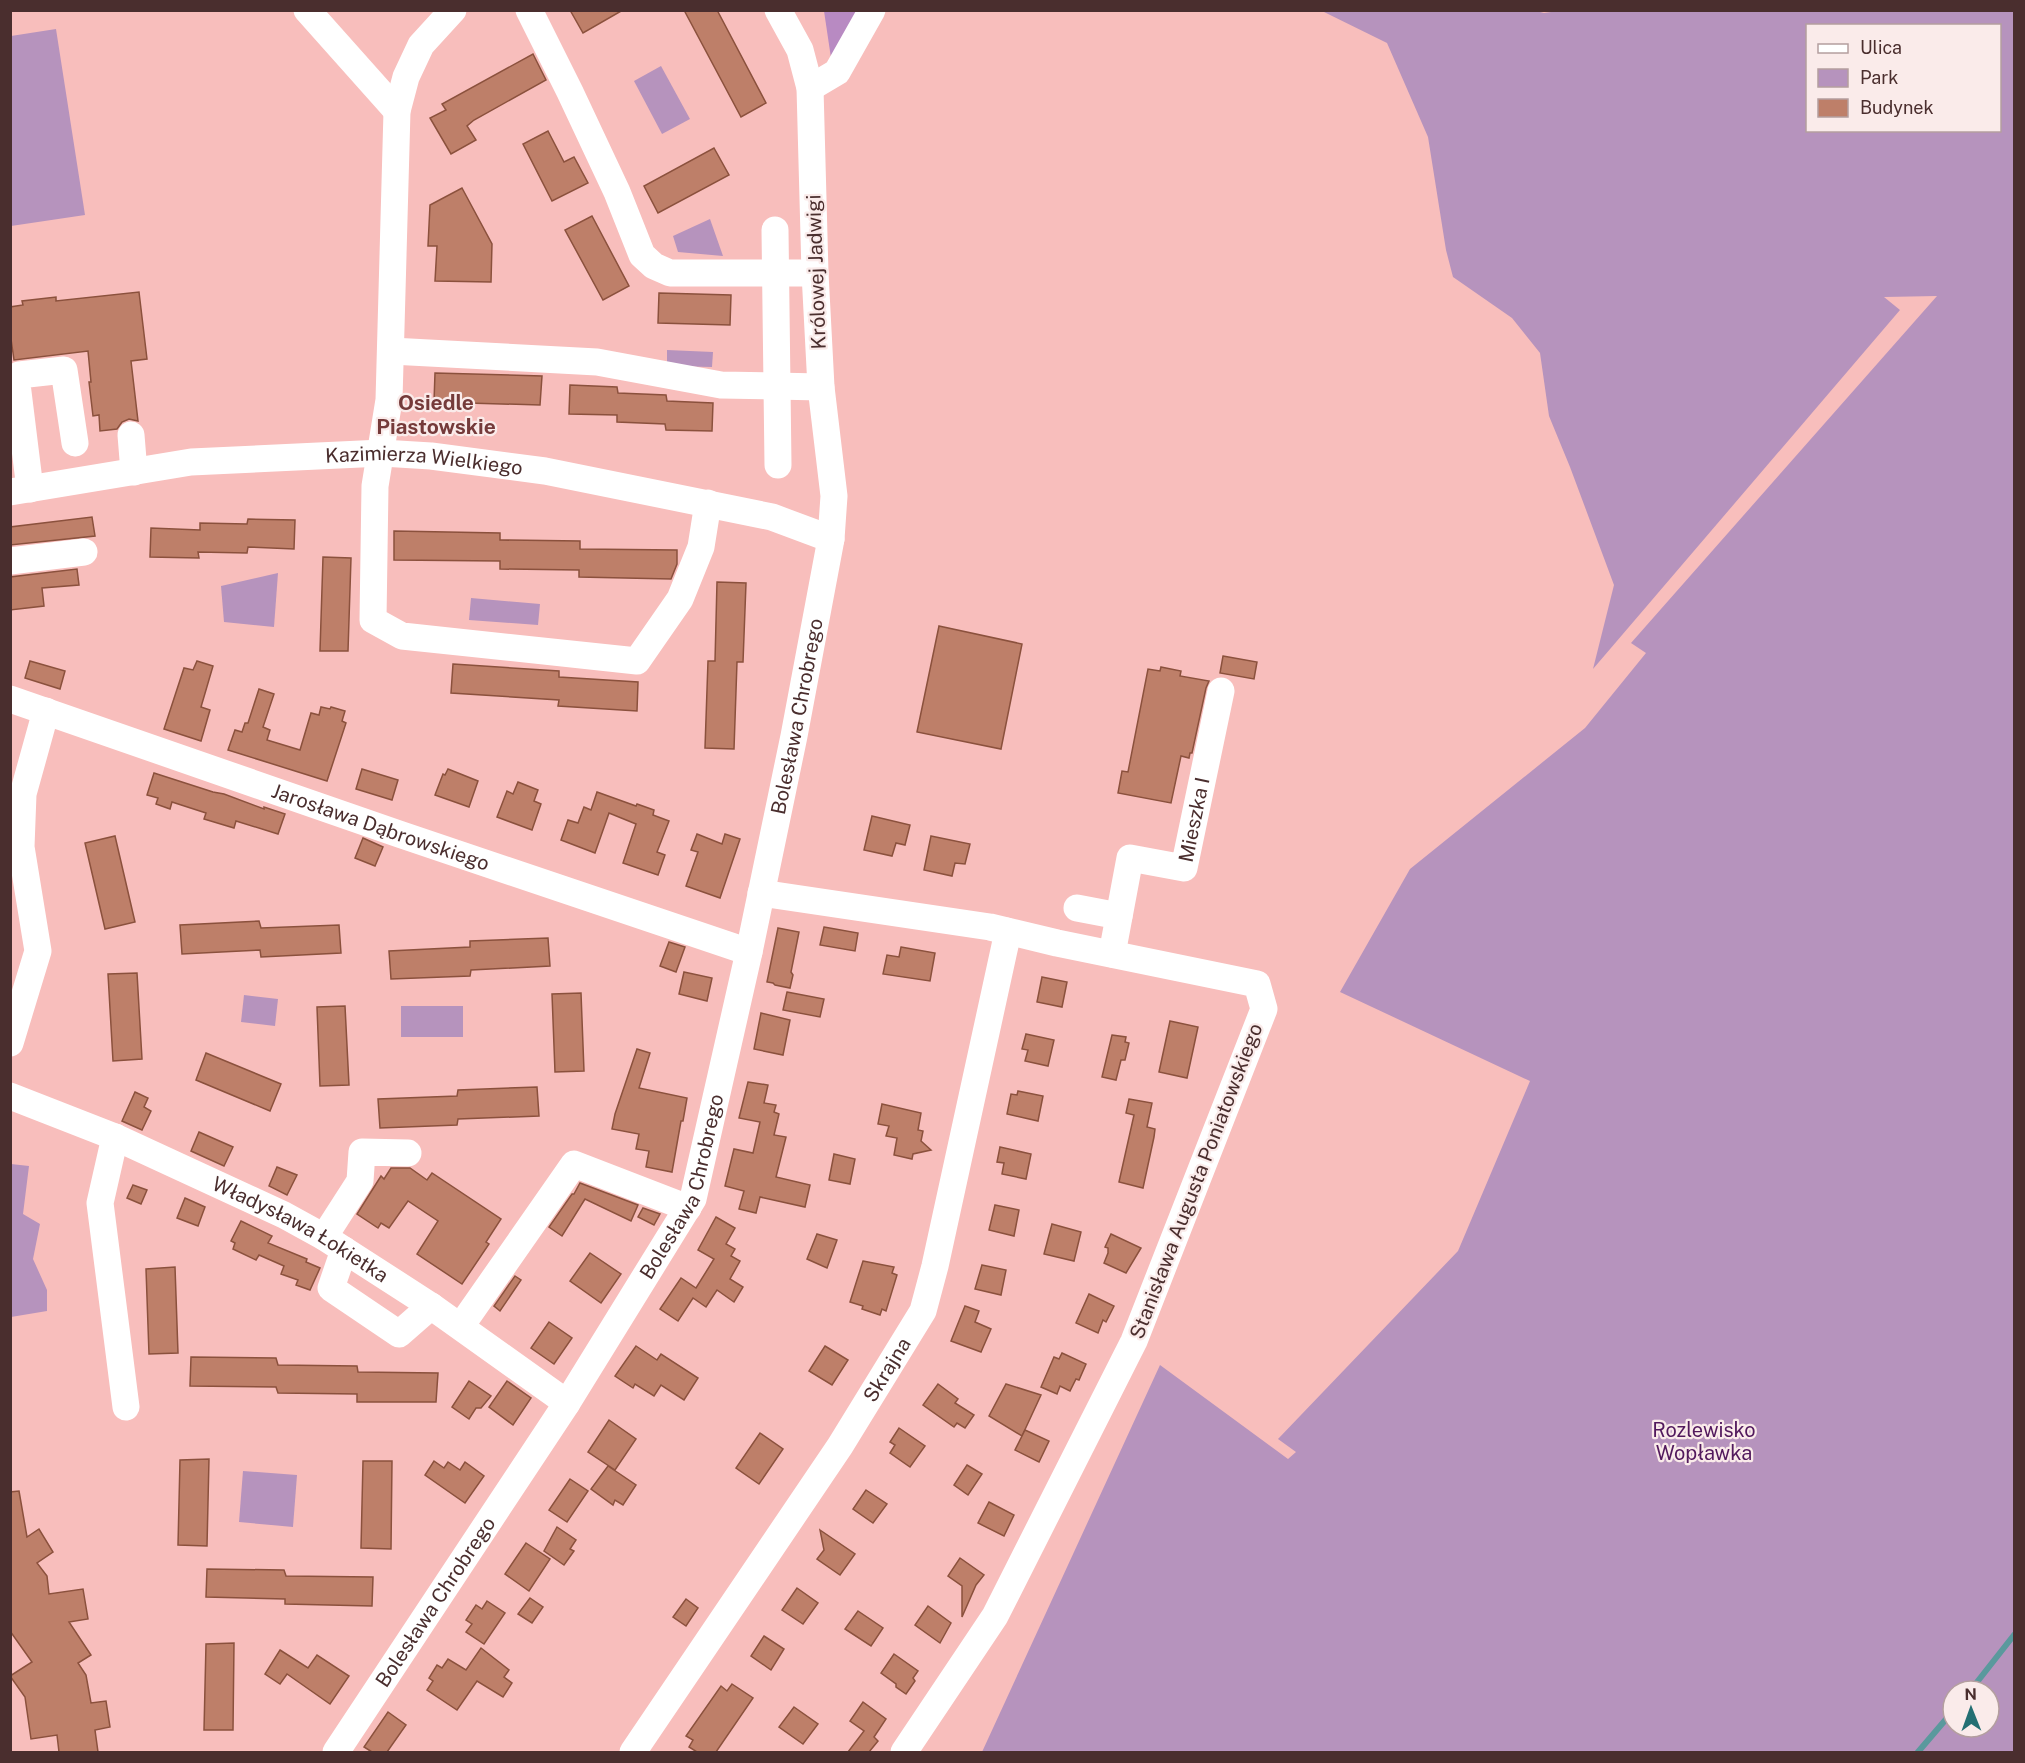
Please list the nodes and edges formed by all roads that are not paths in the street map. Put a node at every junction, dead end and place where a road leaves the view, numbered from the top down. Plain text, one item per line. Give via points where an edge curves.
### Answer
1 (307, 10) edge
2 (453, 10) edge
3 (529, 10) edge
4 (778, 10) edge
5 (872, 10) edge
6 (810, 88) junction
7 (397, 111) junction
8 (775, 230) dead end
9 (776, 273) junction
10 (815, 273) junction
11 (391, 351) junction
12 (777, 386) junction
13 (821, 387) junction
14 (131, 435) dead end
15 (17, 442) edge
16 (75, 443) dead end
17 (382, 453) junction
18 (778, 465) dead end
19 (134, 472) junction
20 (20, 490) edge
21 (708, 503) junction
22 (831, 538) junction
23 (84, 552) dead end
24 (10, 561) edge
25 (1221, 691) dead end
26 (10, 699) edge
27 (46, 711) junction
28 (761, 893) junction
29 (1077, 908) dead end
30 (1119, 916) junction
31 (1006, 931) junction
32 (749, 952) junction
33 (1112, 954) junction
34 (10, 1042) edge
35 (10, 1096) edge
36 (115, 1137) junction
37 (408, 1153) dead end
38 (688, 1208) junction
39 (334, 1243) junction
40 (431, 1306) junction
41 (461, 1326) junction
42 (567, 1403) junction
43 (126, 1407) dead end
44 (336, 1752) edge
45 (633, 1752) edge
46 (904, 1752) edge

1 - 7 street
2 - 7 street via 421,45 406,77
3 - 9 street via 617,192 642,255 670,273
4 - 6 street, Królowej Jadwigi via 800,50
5 - 6 street via 837,72
6 - 10 street, Królowej Jadwigi
7 - 11 street
8 - 9 street
9 - 10 street
9 - 12 street
10 - 13 street, Królowej Jadwigi
11 - 12 street via 597,362 721,385
11 - 17 street
12 - 13 street
12 - 18 street
13 - 22 street, Królowej Jadwigi via 834,496
14 - 19 street
15 - 16 street via 20,375 64,370
15 - 20 street
17 - 19 street, Kazimierza Wielkiego via 214,450 191,462
17 - 21 street, Kazimierza Wielkiego via 545,471
17 - 21 street via 375,486 373,620 402,636 637,661 680,599 701,547
19 - 20 street, Kazimierza Wielkiego
21 - 22 street, Kazimierza Wielkiego via 772,517
22 - 28 street, Bolesława Chrobrego
23 - 24 street
25 - 30 street, Mieszka I via 1184,868 1130,858
26 - 27 street, Jarosława Dąbrowskiego
27 - 32 street, Jarosława Dąbrowskiego
27 - 34 street via 22,804 21,847 38,951
28 - 31 street, Stanisława Augusta Poniatowskiego
28 - 32 street, Bolesława Chrobrego
29 - 30 street
30 - 33 street, Mieszka I
31 - 33 street, Stanisława Augusta Poniatowskiego
31 - 45 street, Skrajna via 923,1311 840,1446
32 - 38 street, Bolesława Chrobrego
33 - 46 street, Stanisława Augusta Poniatowskiego via 1257,984 1264,1009 1134,1341 995,1616
35 - 36 street, Władysława Łokietka
36 - 39 street, Władysława Łokietka via 284,1215
36 - 43 street via 100,1203
37 - 39 street via 362,1152 360,1181
38 - 41 street via 574,1164
38 - 42 street, Bolesława Chrobrego
39 - 40 street, Władysława Łokietka
39 - 40 street via 331,1288 399,1334
40 - 41 street, Władysława Łokietka
41 - 42 street, Władysława Łokietka
42 - 44 street, Bolesława Chrobrego

